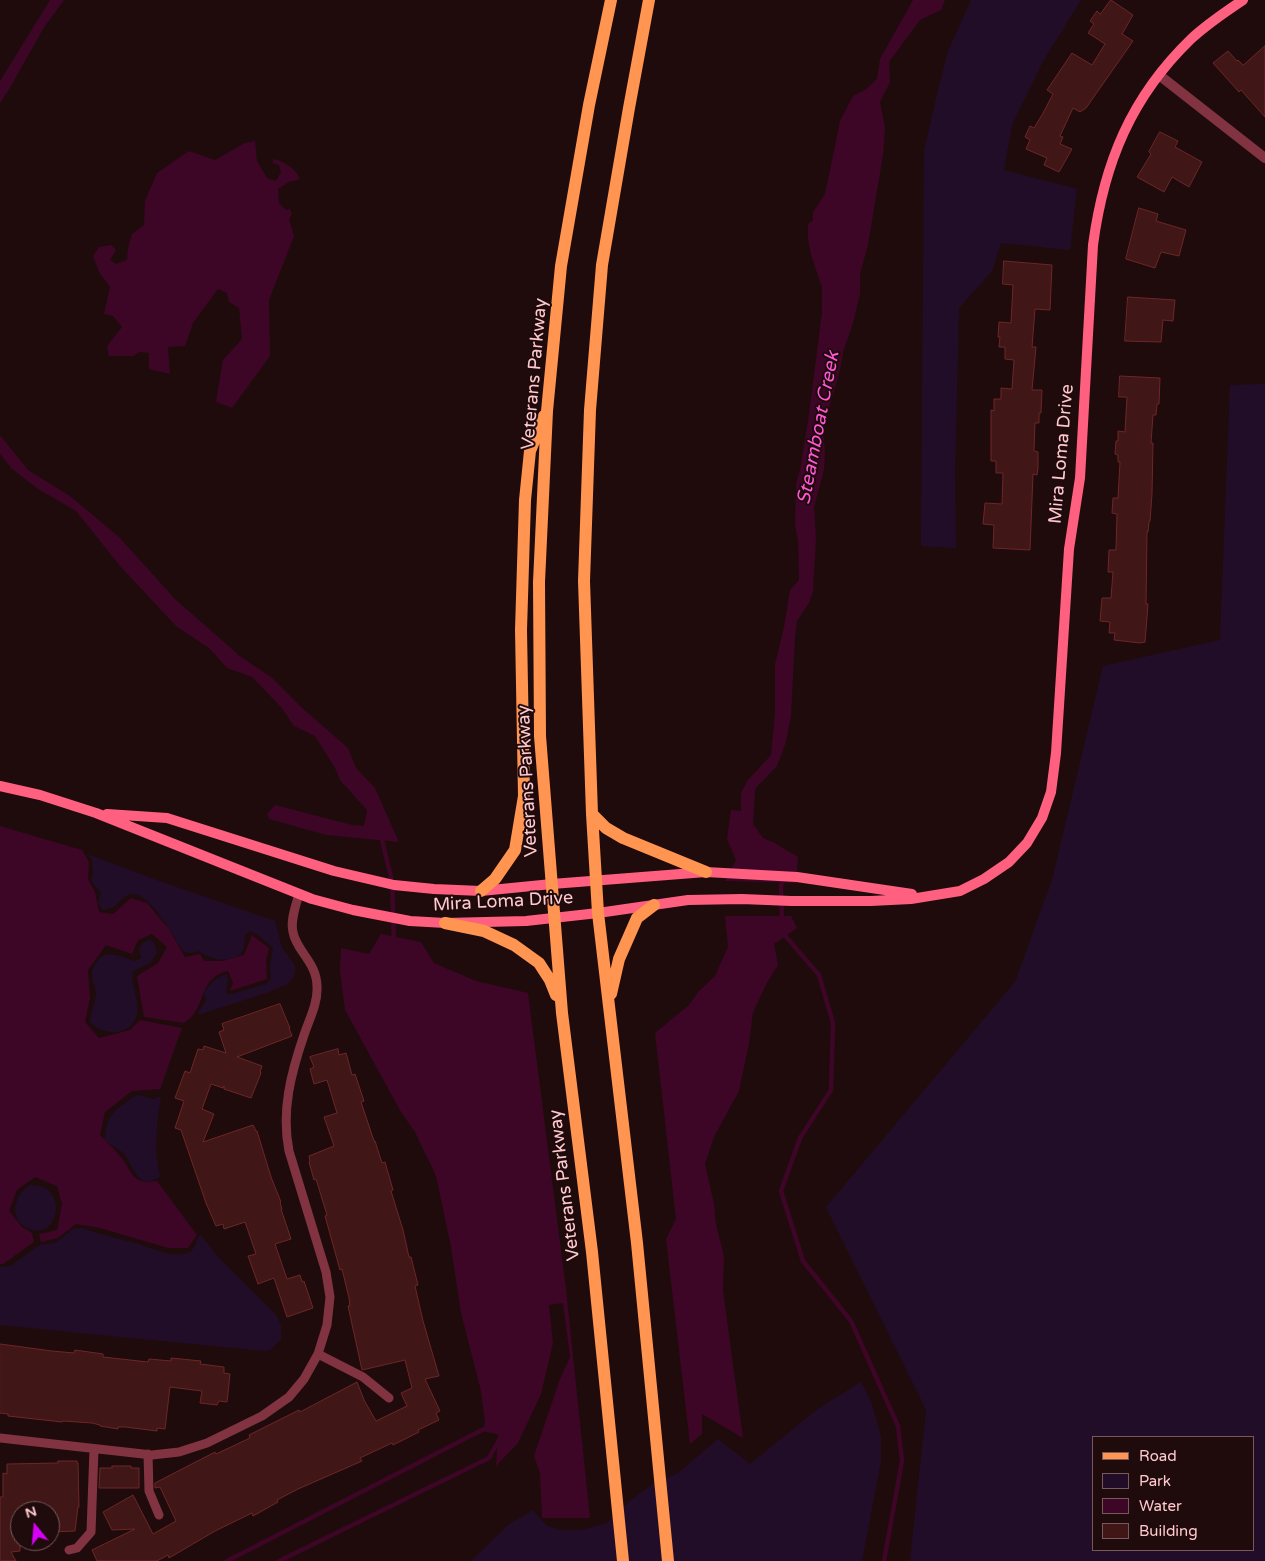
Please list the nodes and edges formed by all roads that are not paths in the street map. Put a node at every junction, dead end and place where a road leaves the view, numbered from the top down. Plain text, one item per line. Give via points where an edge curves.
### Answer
1 (611, 0) edge
2 (649, 0) edge
3 (1243, 0) edge
4 (1159, 75) junction
5 (1265, 158) edge
6 (548, 407) junction
7 (0, 786) edge
8 (96, 813) junction
9 (592, 814) junction
10 (706, 872) junction
11 (596, 881) junction
12 (552, 884) junction
13 (481, 891) junction
14 (299, 894) junction
15 (929, 896) junction
16 (654, 905) junction
17 (598, 913) junction
18 (554, 918) junction
19 (445, 923) junction
20 (609, 1004) junction
21 (562, 1013) junction
22 (318, 1354) junction
23 (389, 1398) dead end
24 (0, 1438) edge
25 (94, 1449) junction
26 (148, 1454) junction
27 (159, 1516) dead end
28 (68, 1550) dead end
29 (668, 1558) edge
30 (623, 1561) edge

1 - 6 main road, Veterans Parkway via 588,105 561,266
2 - 9 main road via 602,266 590,410 584,581
3 - 4 street, Mira Loma Drive via 1191,40
4 - 5 street
4 - 15 street, Mira Loma Drive via 1139,104 1107,172 1092,245 1080,478 1069,549 1051,792 1042,818 1009,862 960,891
6 - 12 main road, Veterans Parkway via 539,582 540,736
6 - 13 main road via 530,451 525,500 521,630 524,796 515,850 495,879
7 - 8 street, Mira Loma Drive
8 - 13 street, Mira Loma Drive via 167,818 334,871 394,885
8 - 14 street, Mira Loma Drive
9 - 10 main road via 623,838
9 - 11 main road
10 - 11 street, Mira Loma Drive
10 - 15 street, Mira Loma Drive via 797,877
11 - 12 street, Mira Loma Drive
11 - 17 main road
12 - 13 street, Mira Loma Drive
12 - 18 main road, Veterans Parkway
14 - 19 street, Mira Loma Drive via 372,914
14 - 22 lane via 292,932 310,962 317,988 288,1091 285,1132 328,1280 327,1325
15 - 16 street, Mira Loma Drive via 871,901 688,900
16 - 17 street, Mira Loma Drive
16 - 20 main road via 636,918 619,959
17 - 18 street, Mira Loma Drive
17 - 20 main road
18 - 19 street, Mira Loma Drive
18 - 21 main road, Veterans Parkway
19 - 21 main road via 484,931 514,945 538,963 550,980
20 - 29 main road via 637,1243
21 - 30 main road, Veterans Parkway via 592,1252
22 - 23 lane via 363,1377
22 - 26 lane via 304,1379 289,1396 262,1416 207,1443 179,1452
24 - 25 lane
25 - 26 lane
25 - 28 lane via 92,1532 77,1548
26 - 27 lane via 149,1491

